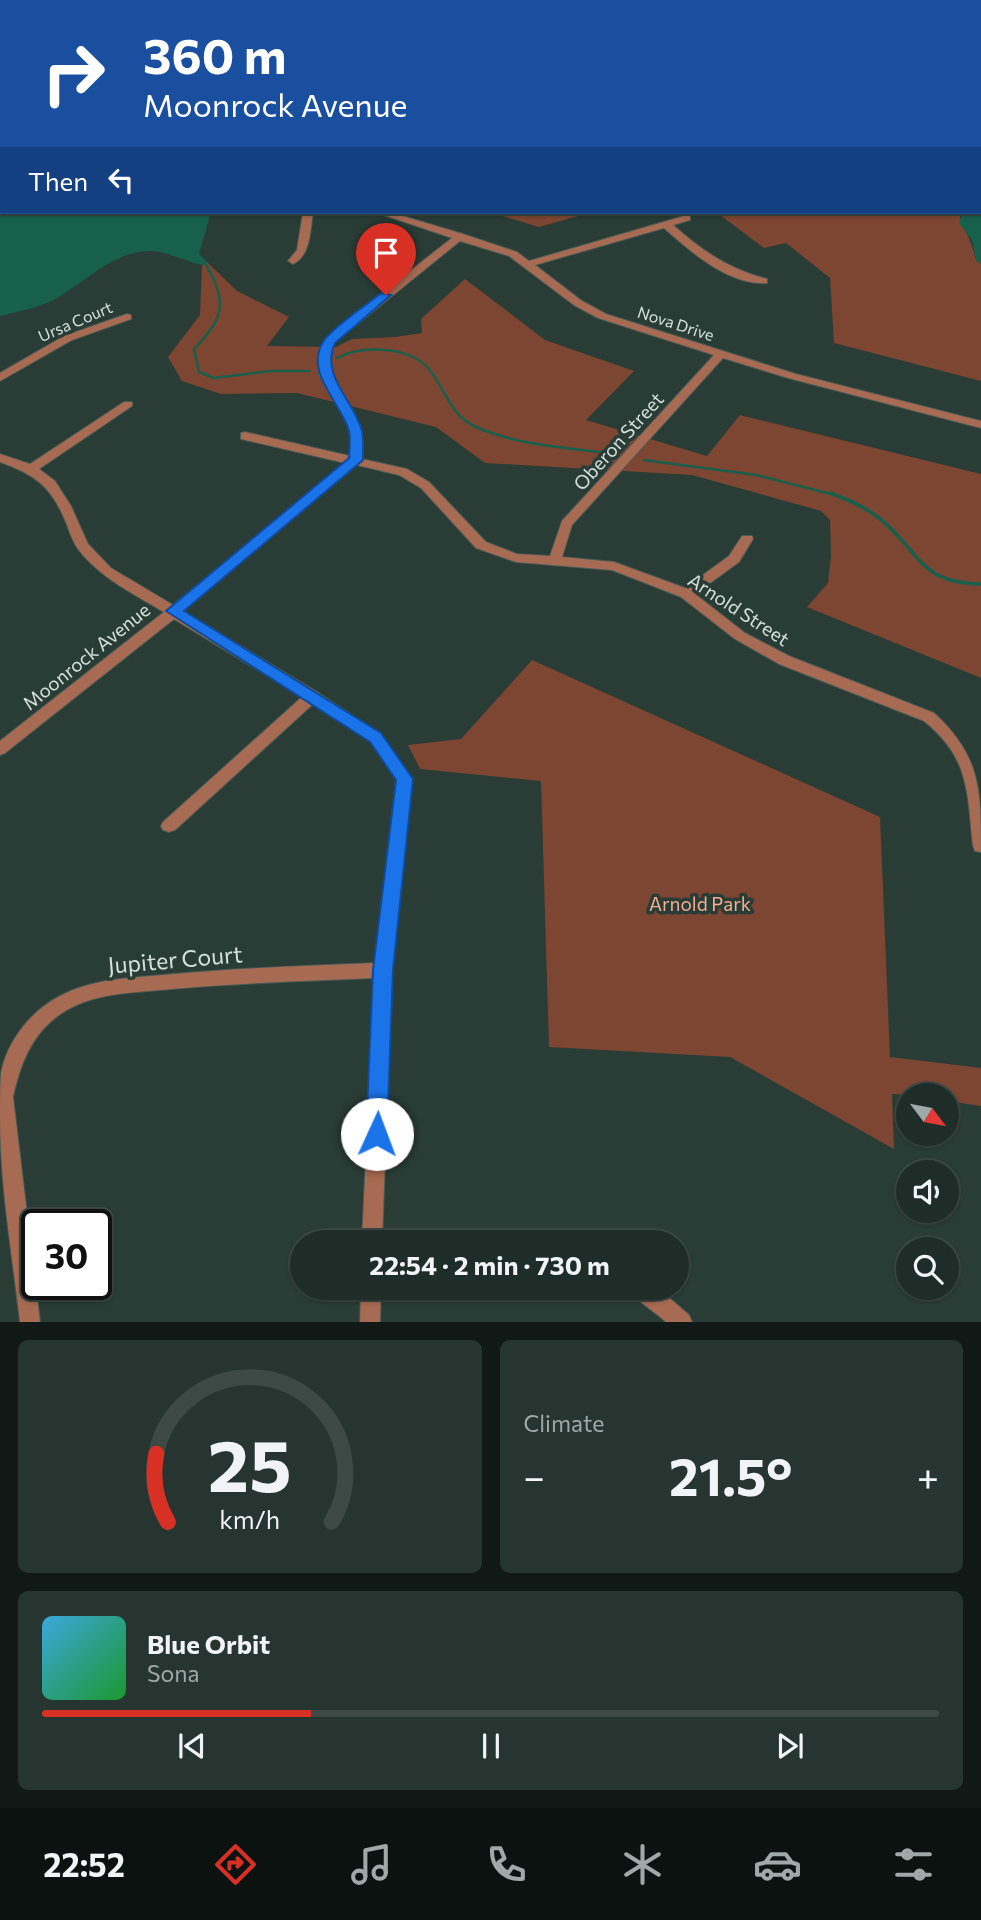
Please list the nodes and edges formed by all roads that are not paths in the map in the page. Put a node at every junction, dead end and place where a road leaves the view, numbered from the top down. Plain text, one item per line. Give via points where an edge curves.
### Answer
1 (308, 214) edge
2 (387, 214) edge
3 (687, 218) dead end
4 (666, 224) junction
5 (460, 236) junction
6 (293, 261) dead end
7 (529, 264) junction
8 (763, 281) dead end
9 (127, 317) dead end
10 (721, 354) junction
11 (0, 379) edge
12 (128, 404) dead end
13 (981, 425) edge
14 (245, 436) dead end
15 (0, 458) edge
16 (356, 460) junction
17 (31, 469) junction
18 (747, 539) dead end
19 (555, 560) junction
20 (686, 594) junction
21 (173, 611) junction
22 (312, 696) junction
23 (0, 749) edge
24 (169, 826) dead end
25 (981, 846) edge
26 (383, 970) junction
27 (372, 1230) edge
28 (370, 1300) edge
29 (658, 1300) edge
30 (30, 1321) edge
31 (370, 1321) edge
32 (682, 1321) edge

1 - 6 street via 302,251
2 - 5 street, Nova Drive
3 - 4 street
4 - 7 street
4 - 8 street via 709,262 741,277
5 - 7 street, Nova Drive
5 - 16 street via 326,347 326,375 356,434
7 - 10 street, Nova Drive via 586,309
9 - 11 street, Ursa Court via 68,338
10 - 13 street, Nova Drive
10 - 19 street, Oberon Street via 566,523
12 - 17 street
14 - 16 street, Arnold Street
15 - 17 street
16 - 19 street, Arnold Street via 402,472 425,485 481,545 516,558
16 - 21 street, Moonrock Avenue
17 - 21 street via 51,484 82,547 106,570
18 - 20 street via 734,559
19 - 20 street, Arnold Street via 614,566
20 - 25 street, Arnold Street via 771,654 917,712 948,732 971,766
21 - 22 street
21 - 23 street, Moonrock Avenue
22 - 24 street
22 - 26 street via 376,738 404,779
26 - 27 street
26 - 30 street, Jupiter Court via 105,988 65,1002 32,1027 11,1062 4,1097
28 - 31 street
29 - 32 street

